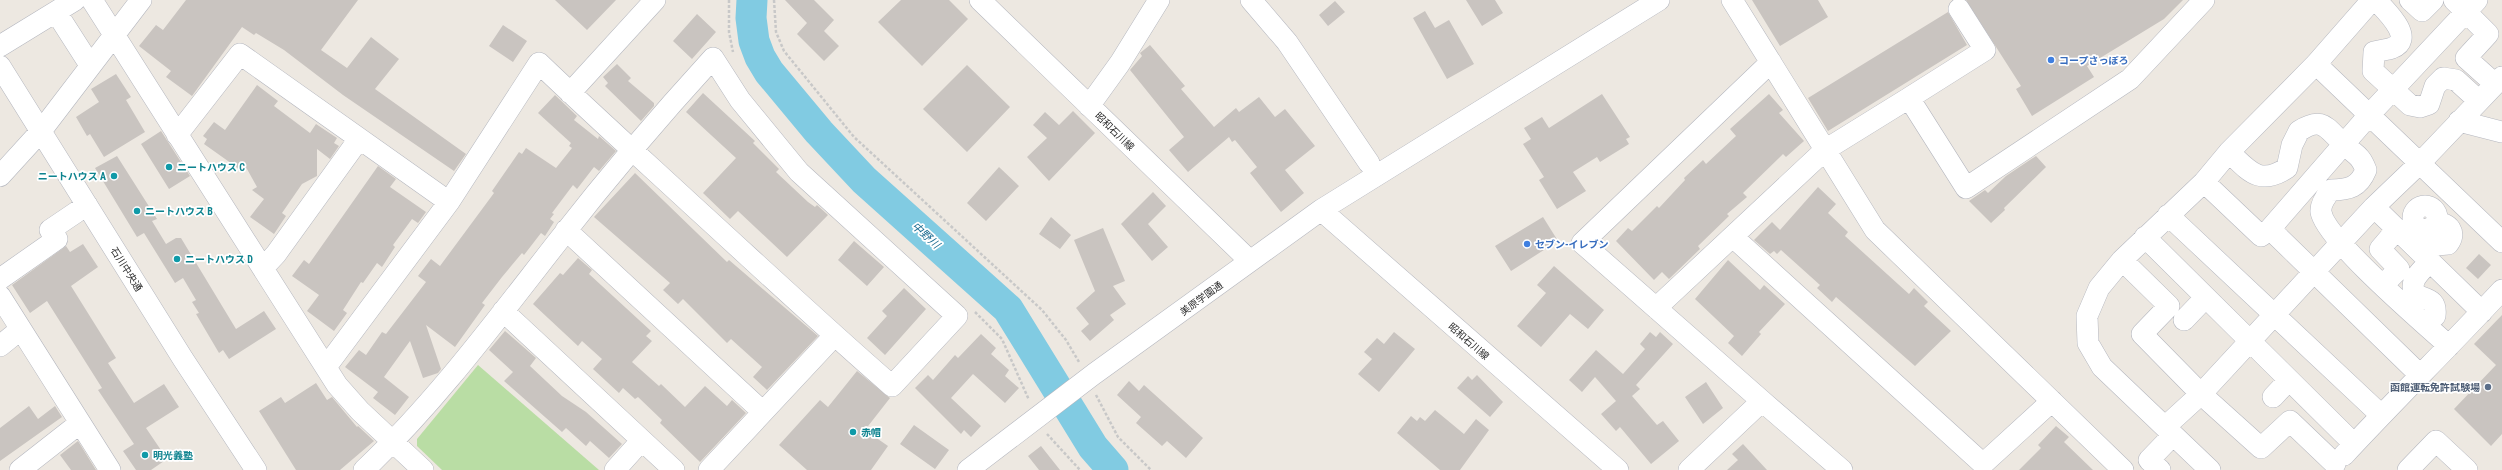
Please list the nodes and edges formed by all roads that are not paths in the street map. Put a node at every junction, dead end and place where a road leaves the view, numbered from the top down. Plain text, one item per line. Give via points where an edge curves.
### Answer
1 (75, 0) edge
2 (92, 0) edge
3 (141, 0) edge
4 (655, 0) edge
5 (980, 0) edge
6 (1159, 0) edge
7 (1251, 0) edge
8 (1659, 0) edge
9 (1732, 0) edge
10 (2204, 0) edge
11 (2372, 0) edge
12 (2376, 0) edge
13 (2410, 0) edge
14 (2433, 0) edge
15 (2466, 4) edge
16 (1960, 9) dead end
17 (56, 12) junction
18 (114, 35) junction
19 (0, 46) edge
20 (1771, 62) junction
21 (2316, 64) junction
22 (90, 65) junction
23 (0, 66) edge
24 (2499, 84) edge
25 (2393, 89) junction
26 (570, 92) junction
27 (1909, 98) junction
28 (2478, 100) junction
29 (1089, 106) junction
30 (2370, 114) junction
31 (2459, 121) junction
32 (41, 132) junction
33 (2502, 132) edge
34 (177, 135) junction
35 (360, 139) junction
36 (2343, 144) junction
37 (631, 148) junction
38 (1825, 150) junction
39 (2229, 152) junction
40 (2421, 162) junction
41 (1369, 163) dead end
42 (0, 176) edge
43 (2204, 182) junction
44 (2395, 188) junction
45 (449, 202) junction
46 (87, 205) junction
47 (2374, 208) junction
48 (2467, 208) junction
49 (1321, 210) junction
50 (2168, 215) junction
51 (2270, 229) junction
52 (2397, 229) junction
53 (566, 230) junction
54 (1733, 237) junction
55 (2145, 237) junction
56 (2502, 242) edge
57 (2342, 244) junction
58 (2122, 260) junction
59 (1250, 262) junction
60 (2430, 262) junction
61 (263, 268) junction
62 (2314, 273) junction
63 (0, 279) edge
64 (2384, 284) junction
65 (2502, 290) edge
66 (0, 296) edge
67 (2205, 298) junction
68 (1656, 308) junction
69 (503, 311) junction
70 (2482, 312) junction
71 (2275, 315) junction
72 (2184, 320) dead end
73 (2426, 324) junction
74 (21, 329) junction
75 (834, 336) junction
76 (2250, 342) junction
77 (0, 346) edge
78 (2449, 346) junction
79 (326, 367) junction
80 (2419, 374) junction
81 (2288, 380) junction
82 (2201, 394) junction
83 (2274, 397) dead end
84 (1762, 401) junction
85 (2052, 401) junction
86 (763, 412) junction
87 (2381, 415) junction
88 (80, 423) junction
89 (2169, 430) junction
90 (642, 441) junction
91 (393, 442) junction
92 (2354, 444) junction
93 (1980, 467) edge
94 (2333, 467) edge
95 (971, 469) edge
96 (20, 470) edge
97 (110, 470) edge
98 (256, 470) edge
99 (364, 470) edge
100 (423, 470) edge
101 (615, 470) edge
102 (674, 470) edge
103 (709, 470) edge
104 (1618, 470) edge
105 (1689, 470) edge
106 (1842, 470) edge
107 (2123, 470) edge
108 (2160, 470) edge
109 (2210, 470) edge
110 (2408, 470) edge
111 (2467, 470) edge

1 - 17 street
2 - 18 street
3 - 18 street
4 - 26 street
5 - 29 street, 昭和石川線
6 - 29 street via 1120,63
7 - 41 street via 1286,42
8 - 49 street, 美原学園通
9 - 20 street
10 - 27 street via 2130,79 1966,188
11 - 21 street
12 - 25 street via 2398,24 2401,32 2400,41 2394,48 2374,52 2372,63 2373,71
13 - 14 street via 2422,11
15 - 24 street via 2488,34 2466,58
15 - 25 street
16 - 27 street via 1985,50
17 - 19 street
17 - 22 street
18 - 22 street
18 - 34 street
20 - 38 street
20 - 68 street via 1582,243
21 - 30 street
21 - 39 street
22 - 32 street
23 - 32 street, 石川中央通
24 - 28 street
25 - 28 street via 2410,105 2420,107 2429,104 2435,86 2443,78 2449,78 2456,80
25 - 30 street
26 - 37 street
26 - 45 street via 539,63
27 - 38 street
28 - 31 street
29 - 59 street, 昭和石川線
30 - 36 street
30 - 40 street
31 - 33 street
31 - 40 street
32 - 42 street
32 - 46 street, 石川中央通
34 - 35 street via 240,54
34 - 61 street
35 - 45 street
35 - 61 street
36 - 39 street via 2332,130 2324,126 2308,125 2299,131 2292,145 2287,168 2276,175 2263,178 2251,172
36 - 51 street
36 - 57 street via 2359,154 2366,170 2361,181 2354,187 2331,190 2325,197 2321,211 2324,221
37 - 53 street
37 - 75 street
37 - 75 street via 713,58 740,100 799,172 957,316 892,386
38 - 54 street
38 - 85 street via 1875,230
39 - 43 street
40 - 44 street
40 - 48 street
43 - 50 street
43 - 51 street via 2261,236
44 - 47 street
44 - 48 street via 2416,209 2429,206 2434,210 2438,226
45 - 79 street
46 - 63 street via 50,230 57,240
46 - 98 street, 石川中央通
47 - 52 street
47 - 57 street
48 - 56 street
49 - 59 street, 美原学園通
49 - 104 street, 昭和石川線
50 - 55 street
50 - 71 street
51 - 62 street
52 - 60 street
52 - 64 street via 2380,249 2399,269
53 - 69 street
53 - 86 street
54 - 68 street
54 - 93 street
55 - 58 street
55 - 67 street
57 - 62 street
57 - 64 street
58 - 82 street via 2169,306 2142,334
58 - 89 street via 2099,288 2093,301 2087,316 2088,343 2102,367
59 - 95 street, 美原学園通 via 1086,382 1044,422
60 - 70 street
60 - 73 street via 2413,280 2412,286 2416,295 2432,300 2434,304 2435,316
61 - 79 street
62 - 71 street
62 - 80 street
64 - 73 street
65 - 70 street
66 - 74 street
67 - 72 street
67 - 76 street
68 - 84 street
69 - 90 street
69 - 91 street via 437,393
70 - 78 street
71 - 76 street
71 - 87 street
73 - 78 street
74 - 77 street
74 - 88 street
75 - 86 street
76 - 81 street
76 - 82 street
78 - 80 street
79 - 91 street via 337,385 360,411
80 - 87 street
81 - 83 street
81 - 92 street
82 - 89 street
82 - 94 street via 2261,448 2290,420
84 - 105 street
84 - 106 street
85 - 93 street
85 - 107 street
86 - 103 street
87 - 92 street
88 - 96 street
88 - 97 street
89 - 108 street via 2150,460
89 - 109 street
90 - 101 street
90 - 102 street
91 - 99 street
91 - 100 street
92 - 94 street
110 - 111 street via 2436,441

